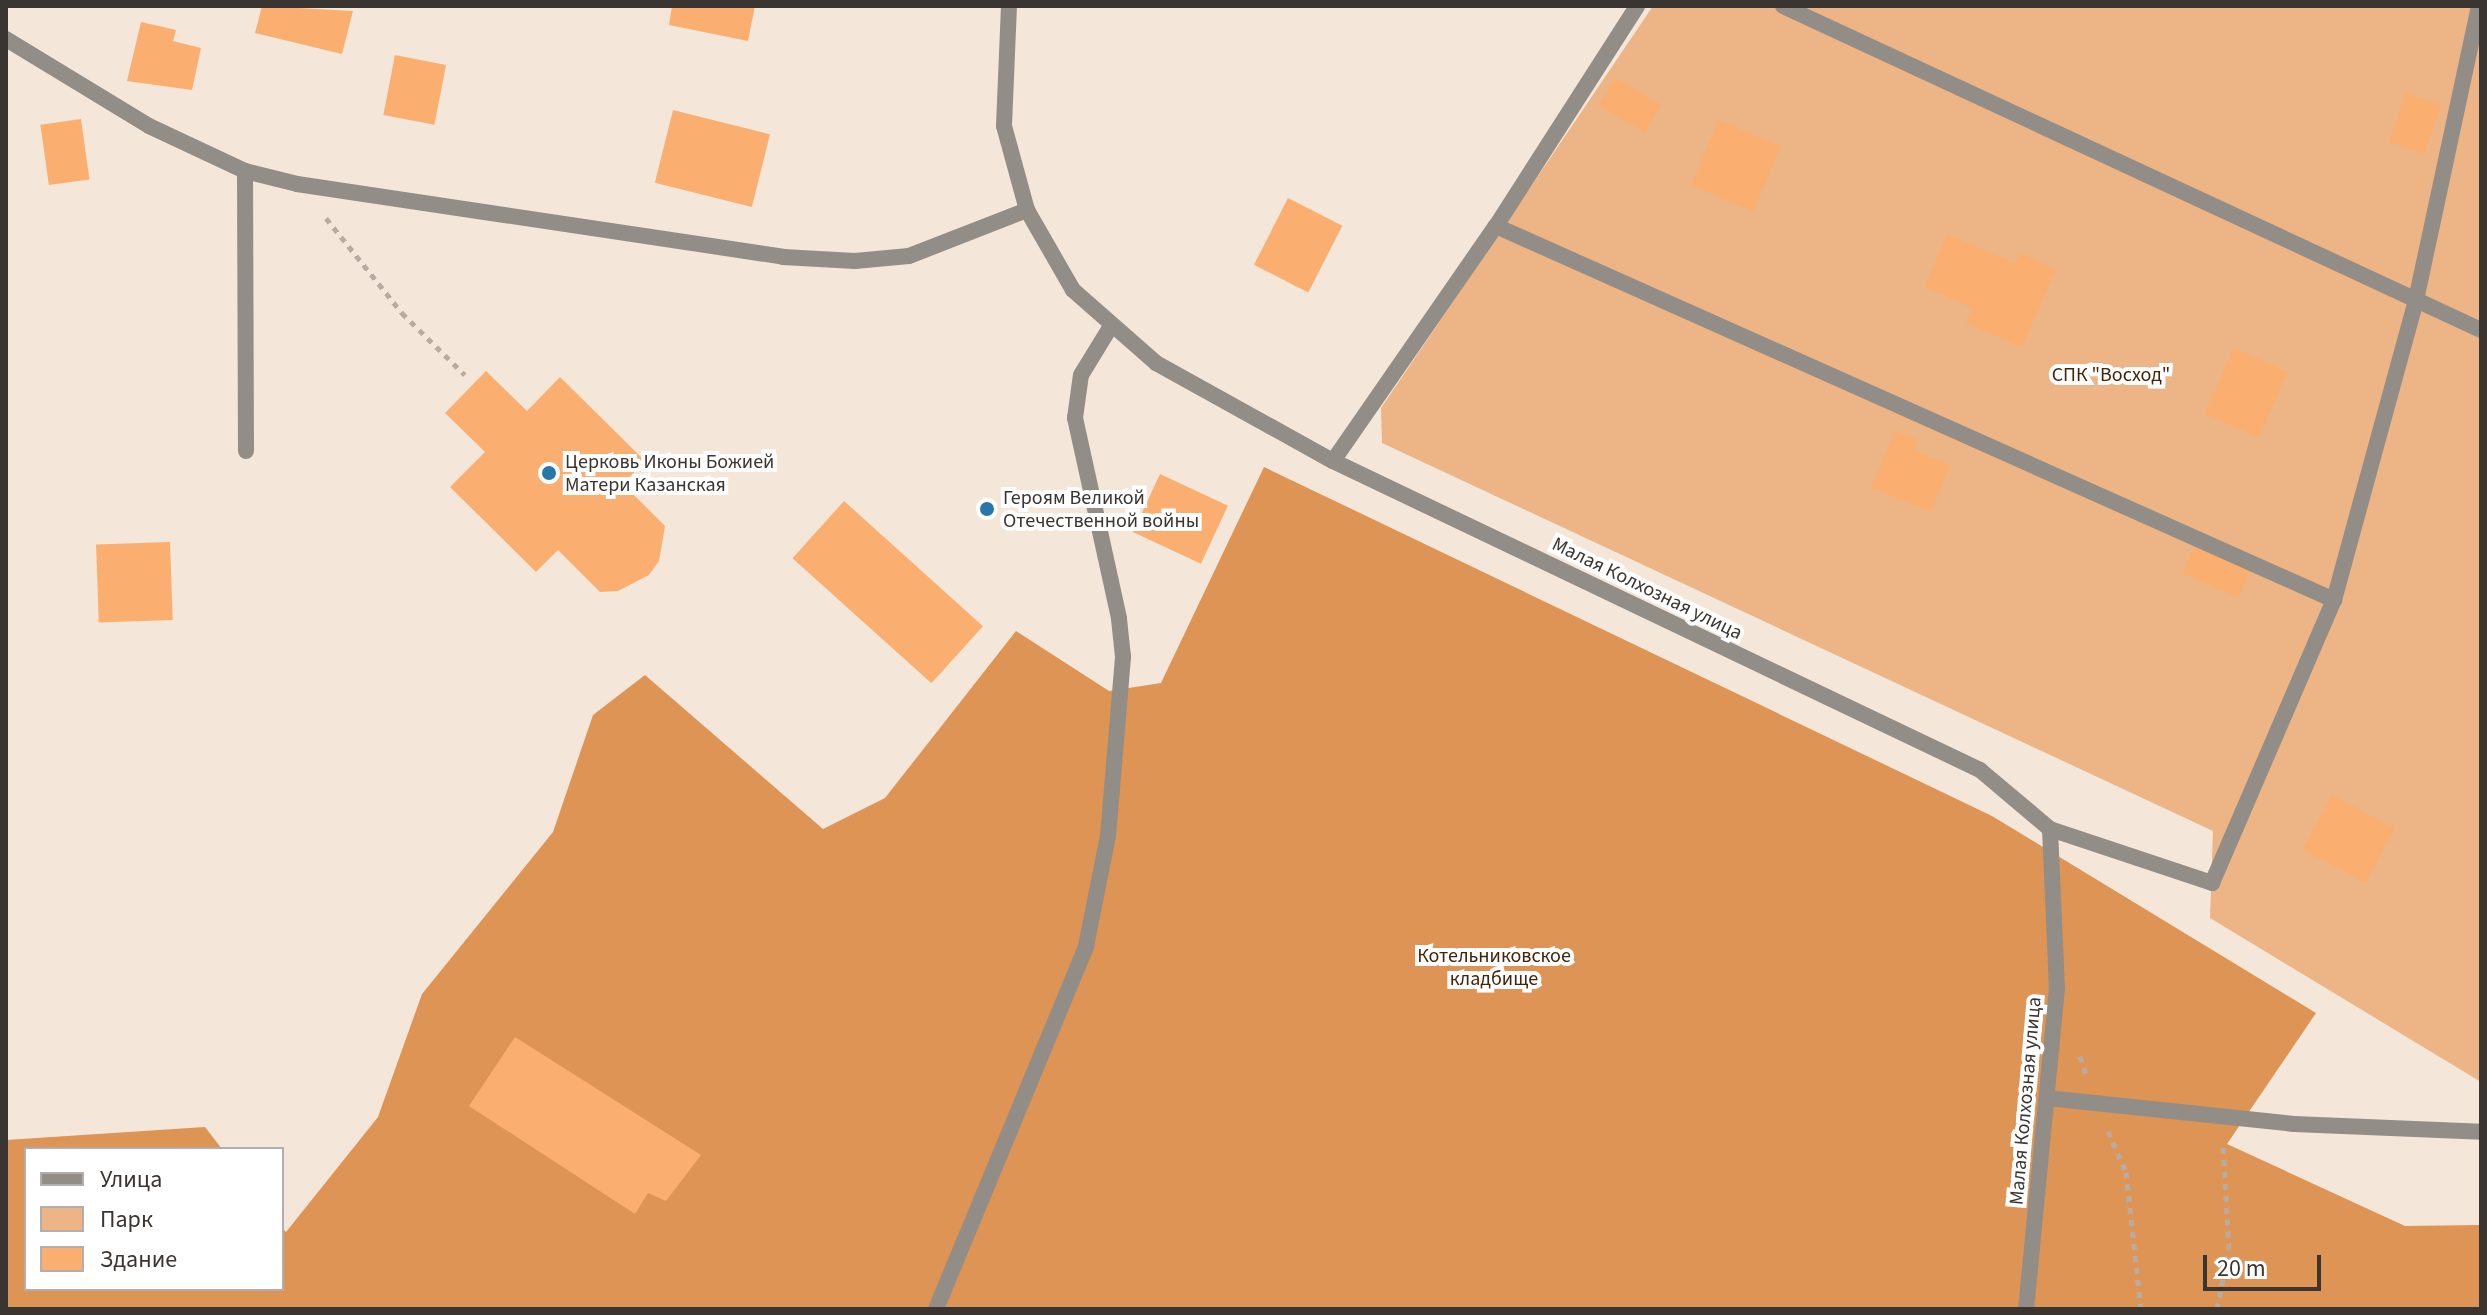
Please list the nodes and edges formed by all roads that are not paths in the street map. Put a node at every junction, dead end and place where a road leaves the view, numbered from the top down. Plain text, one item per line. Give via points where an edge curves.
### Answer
1 (1009, 6) edge
2 (1637, 6) edge
3 (1783, 6) edge
4 (2479, 6) edge
5 (6, 39) edge
6 (245, 171) junction
7 (1027, 210) junction
8 (1496, 226) junction
9 (2416, 300) junction
10 (1111, 326) junction
11 (2481, 330) edge
12 (246, 451) dead end
13 (1333, 461) junction
14 (2334, 600) junction
15 (2050, 829) junction
16 (2047, 1098) junction
17 (2481, 1132) edge
18 (936, 1309) edge
19 (2026, 1309) edge

1 - 7 street, Малая Колхозная улица via 1004,126
2 - 8 street
3 - 9 street
4 - 9 street
5 - 6 street via 149,126
6 - 7 street via 297,184 783,257 855,261 909,256
6 - 12 street
7 - 10 street, Малая Колхозная улица via 1073,290
8 - 13 street
8 - 14 street
9 - 11 street
9 - 14 street
10 - 13 street, Малая Колхозная улица via 1156,363
10 - 18 street via 1081,375 1075,418 1122,644 1108,836 1086,946
13 - 15 street, Малая Колхозная улица via 1980,770
14 - 15 street via 2212,883
15 - 16 street, Малая Колхозная улица via 2057,988
16 - 17 street via 2219,1116
16 - 19 street, Малая Колхозная улица

